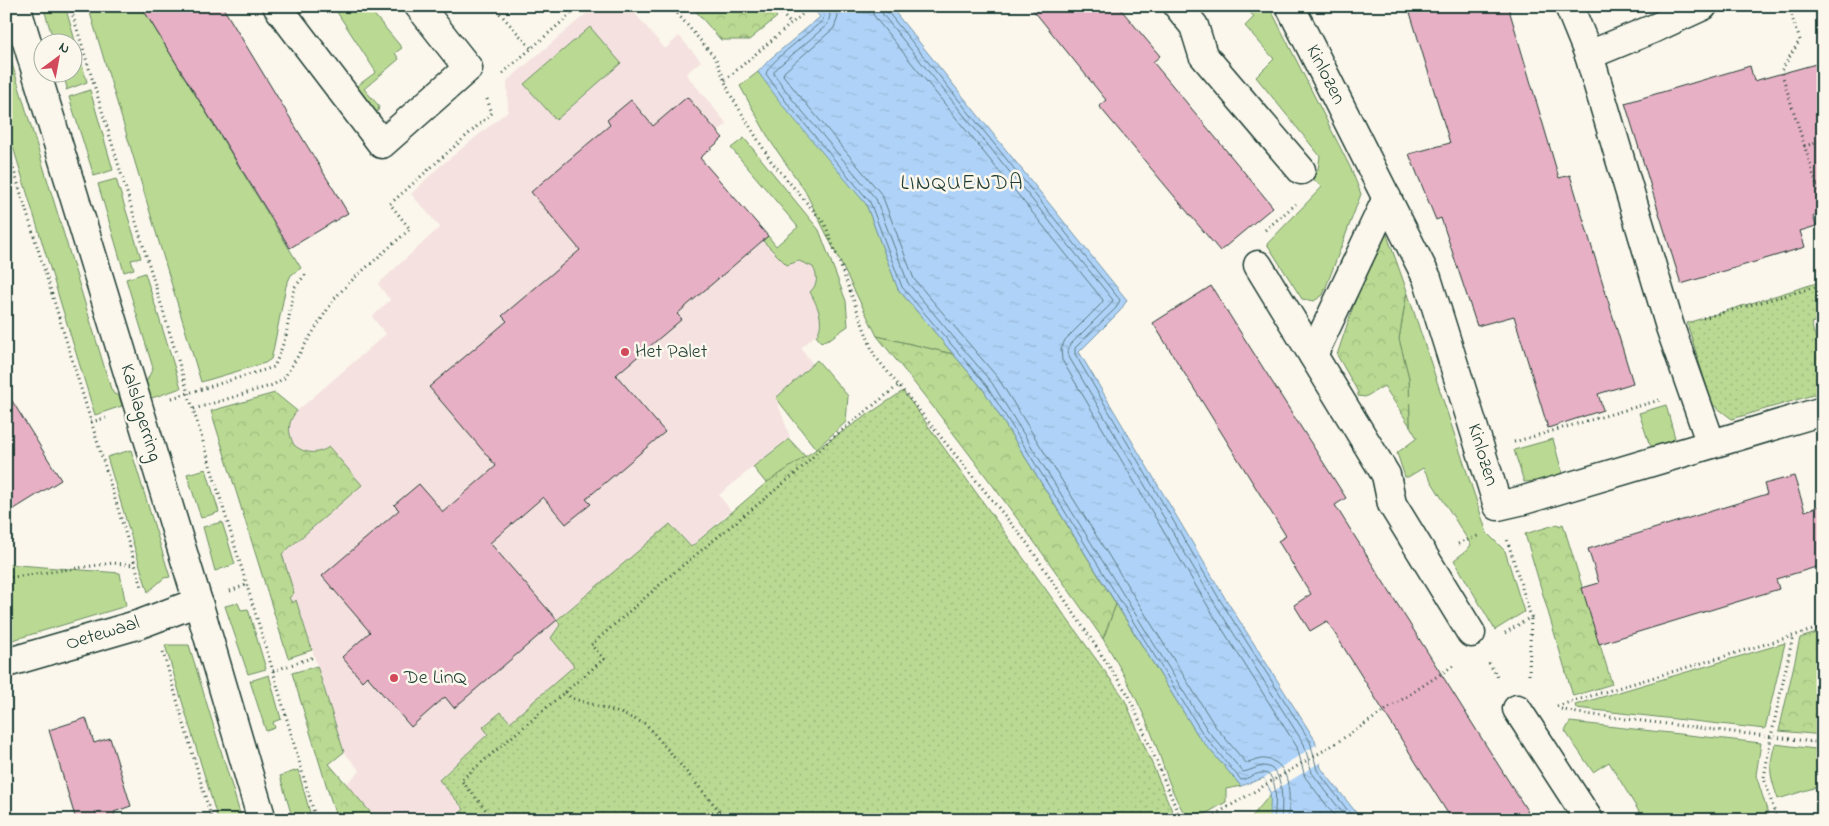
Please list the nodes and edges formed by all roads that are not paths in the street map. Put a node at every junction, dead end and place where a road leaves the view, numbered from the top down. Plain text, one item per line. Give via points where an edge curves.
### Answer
1 (16, 6) edge
2 (277, 6) edge
3 (419, 6) edge
4 (1178, 6) edge
5 (1290, 6) edge
6 (1569, 6) edge
7 (1703, 6) edge
8 (1589, 55) junction
9 (1301, 170) road end
10 (1387, 198) junction
11 (1258, 265) road end
12 (1313, 355) junction
13 (1823, 410) edge
14 (1711, 444) junction
15 (198, 602) junction
16 (1471, 633) road end
17 (6, 663) edge
18 (1518, 709) road end
19 (262, 820) edge
20 (1588, 820) edge

1 - 15 street, Kalslagerring
2 - 3 street via 382,144 468,68
4 - 9 street via 1194,26 1203,55
5 - 10 street, Kinlozen
6 - 8 street
7 - 8 street
8 - 14 street via 1670,327
10 - 12 street
10 - 14 street, Kinlozen via 1428,278 1498,506
11 - 12 street
12 - 16 street via 1386,475 1392,504
13 - 14 street, Kinlozen
15 - 17 street, Oetewaal via 153,619
15 - 19 street, Kalslagerring
18 - 20 street

